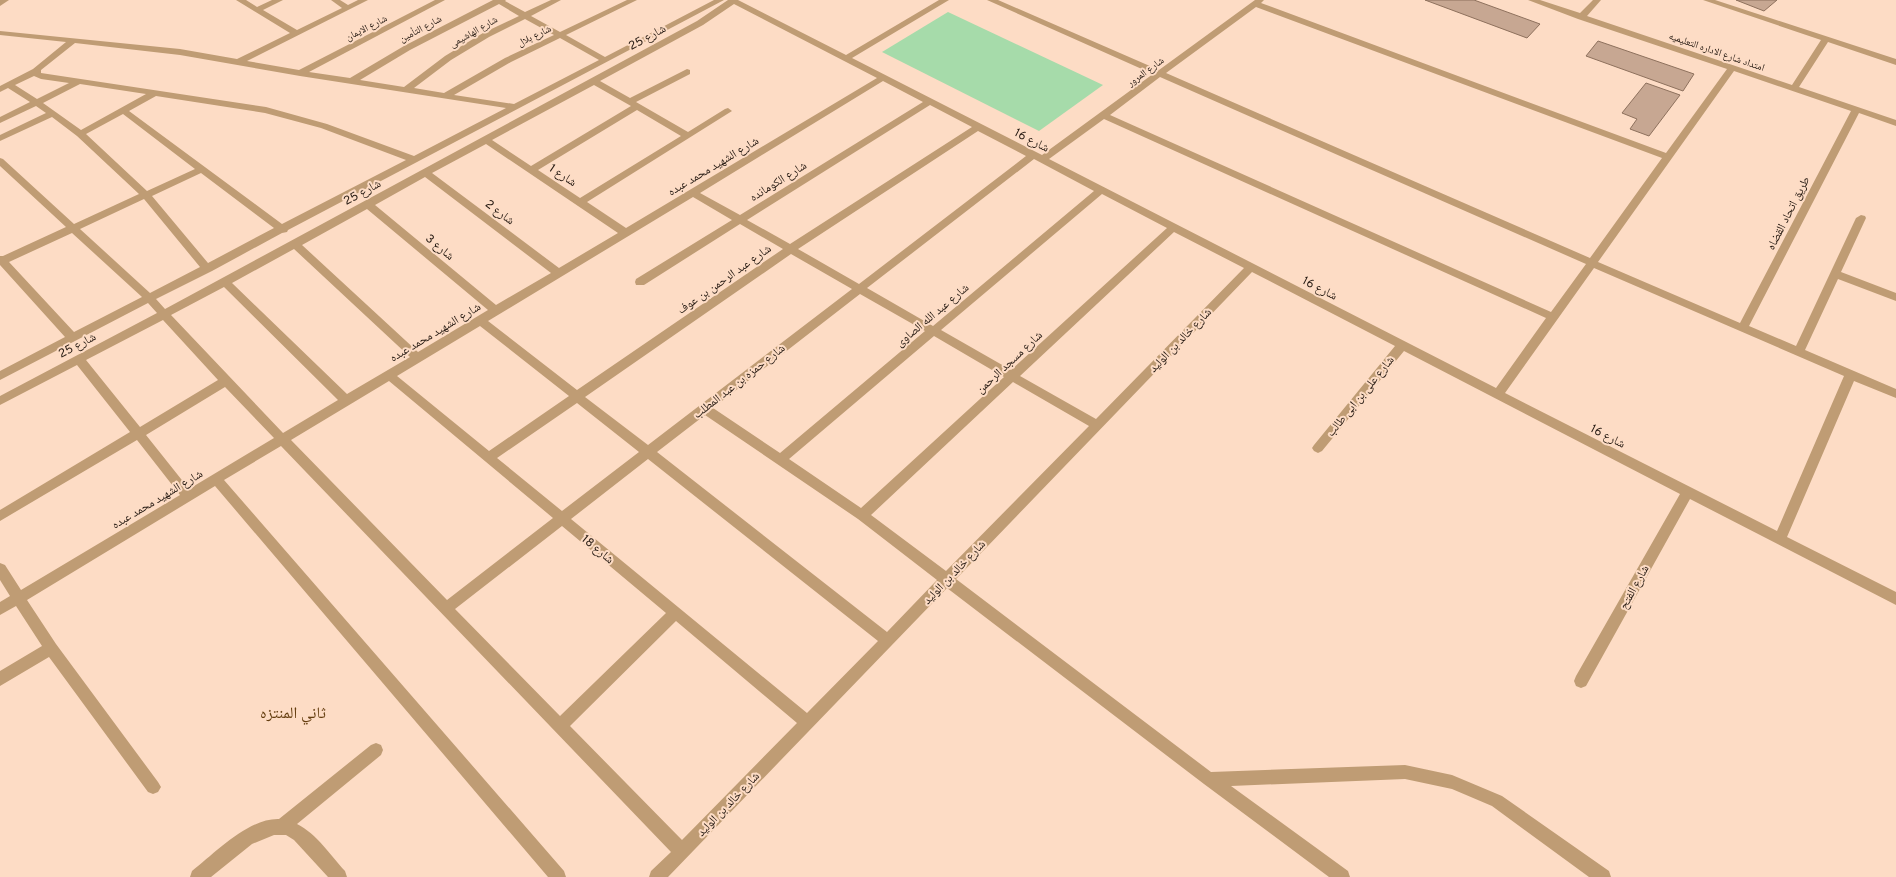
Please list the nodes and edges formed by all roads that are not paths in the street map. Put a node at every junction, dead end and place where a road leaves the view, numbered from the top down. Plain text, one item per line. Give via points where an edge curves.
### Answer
1 (5, 0) edge
2 (240, 0) edge
3 (279, 0) edge
4 (335, 0) edge
5 (364, 0) edge
6 (441, 0) edge
7 (500, 0) edge
8 (557, 0) edge
9 (633, 0) edge
10 (720, 0) edge
11 (733, 0) edge
12 (945, 0) edge
13 (991, 0) edge
14 (1532, 0) edge
15 (1597, 0) edge
16 (1707, 0) edge
17 (1258, 2) edge
18 (0, 4) edge
19 (347, 8) junction
20 (256, 10) junction
21 (525, 15) junction
22 (1581, 17) junction
23 (0, 33) edge
24 (296, 34) junction
25 (559, 35) junction
26 (1826, 39) junction
27 (72, 42) junction
28 (846, 59) junction
29 (605, 60) junction
30 (240, 61) junction
31 (1896, 62) edge
32 (1732, 68) junction
33 (36, 71) junction
34 (686, 72) dead end
35 (300, 73) junction
36 (1160, 73) junction
37 (883, 78) junction
38 (80, 81) junction
39 (352, 81) junction
40 (594, 81) junction
41 (9, 85) junction
42 (0, 89) edge
43 (407, 89) junction
44 (1794, 89) junction
45 (155, 92) junction
46 (448, 95) junction
47 (36, 102) junction
48 (929, 102) junction
49 (634, 104) junction
50 (517, 107) junction
51 (123, 110) junction
52 (1856, 110) junction
53 (728, 111) dead end
54 (53, 113) junction
55 (1103, 115) junction
56 (0, 120) edge
57 (1896, 123) edge
58 (978, 127) junction
59 (80, 134) junction
60 (688, 136) junction
61 (0, 138) edge
62 (486, 140) junction
63 (1668, 157) junction
64 (1038, 158) junction
65 (416, 160) junction
66 (0, 161) edge
67 (202, 169) junction
68 (531, 170) junction
69 (425, 172) junction
70 (1101, 190) junction
71 (693, 193) junction
72 (146, 195) junction
73 (580, 202) junction
74 (368, 204) junction
75 (1860, 218) dead end
76 (741, 220) junction
77 (1174, 227) junction
78 (73, 229) junction
79 (283, 230) junction
80 (626, 233) junction
81 (295, 244) junction
82 (790, 249) junction
83 (1, 260) edge
84 (1592, 263) junction
85 (1251, 267) junction
86 (208, 269) junction
87 (559, 273) junction
88 (1835, 274) junction
89 (225, 282) junction
90 (640, 282) dead end
91 (860, 289) junction
92 (1896, 297) edge
93 (150, 299) junction
94 (496, 311) junction
95 (165, 314) junction
96 (1553, 317) junction
97 (480, 320) junction
98 (1743, 328) junction
99 (933, 331) junction
100 (73, 338) junction
101 (1402, 345) junction
102 (1799, 352) junction
103 (418, 358) junction
104 (79, 359) junction
105 (1851, 374) junction
106 (389, 375) junction
107 (0, 376) edge
108 (1012, 376) junction
109 (226, 381) junction
110 (1498, 394) junction
111 (1896, 394) edge
112 (578, 397) junction
113 (346, 400) junction
114 (0, 401) edge
115 (704, 408) junction
116 (1097, 425) junction
117 (139, 433) junction
118 (283, 439) junction
119 (1318, 448) dead end
120 (648, 452) junction
121 (488, 458) junction
122 (781, 459) junction
123 (216, 479) junction
124 (1688, 492) junction
125 (188, 496) junction
126 (862, 515) junction
127 (0, 516) edge
128 (561, 518) junction
129 (1780, 539) junction
130 (0, 569) edge
131 (947, 580) junction
132 (18, 598) junction
133 (1896, 599) edge
134 (446, 608) junction
135 (0, 609) edge
136 (675, 612) junction
137 (888, 640) junction
138 (51, 648) junction
139 (0, 679) edge
140 (1581, 682) dead end
141 (808, 723) junction
142 (560, 726) junction
143 (376, 750) dead end
144 (1209, 779) junction
145 (153, 787) dead end
146 (283, 826) junction
147 (682, 852) junction
148 (198, 877) edge
149 (339, 877) edge
150 (558, 877) edge
151 (658, 877) edge
152 (1342, 877) edge
153 (1603, 877) edge

1 - 18 street
2 - 20 street
3 - 20 street
4 - 19 street
5 - 19 street
6 - 35 street, شارع الايمان
7 - 21 street
7 - 39 street, شارع التأمين via 412,44
8 - 21 street, شارع الهاشيمى
9 - 25 street, شارع بلال
10 - 29 street, شارع 25
11 - 28 street, شارع 16
11 - 40 street, شارع 25 via 700,23
12 - 28 street
13 - 36 street
14 - 22 street, امتداد شارع الاداره التعليميه
15 - 22 street
16 - 26 street
17 - 36 street, شارع المرور
17 - 63 street
19 - 24 street
20 - 24 street
21 - 25 street
21 - 43 street, شارع الهاشيمى via 448,58
22 - 32 street, امتداد شارع الاداره التعليميه
23 - 27 street
24 - 30 street
25 - 29 street
25 - 46 street, شارع بلال via 508,60
26 - 31 street
26 - 44 street
27 - 30 street via 180,52
27 - 33 street
28 - 37 street, شارع 16
29 - 50 street, شارع 25
30 - 35 street
32 - 44 street, امتداد شارع الاداره التعليميه
32 - 63 street
33 - 38 street via 41,76
33 - 41 street
34 - 49 street
35 - 39 street
36 - 55 street, شارع المرور
36 - 84 street
37 - 48 street, شارع 16
37 - 71 street, شارع الشهيد محمد عبده
38 - 45 street
38 - 47 street
39 - 43 street
40 - 49 street
40 - 62 street, شارع 25
41 - 42 street
41 - 47 street
43 - 46 street
44 - 52 street, امتداد شارع الاداره التعليميه
45 - 51 street
45 - 65 street via 294,117
46 - 50 street
47 - 54 street
47 - 56 street
48 - 58 street, شارع 16
48 - 76 street, شارع الكومانده
49 - 60 street
49 - 68 street
50 - 65 street, شارع 25
51 - 59 street
51 - 67 street
52 - 57 street, امتداد شارع الاداره التعليميه
52 - 98 street, طريق اتحاد القضاه
53 - 60 street
54 - 59 street
54 - 61 street
55 - 64 street, شارع المرور
55 - 96 street
58 - 64 street, شارع 16
58 - 82 street, شارع عبد الرحمن بن عوف
59 - 72 street
60 - 73 street
62 - 68 street, شارع 1
62 - 69 street, شارع 25
63 - 84 street
64 - 70 street, شارع 16
64 - 91 street, شارع حمزه بن عبد المطلب
65 - 79 street, شارع 25
66 - 78 street
67 - 72 street
67 - 79 street
68 - 73 street, شارع 1
69 - 74 street, شارع 25
69 - 87 street, شارع 2
70 - 77 street, شارع 16
70 - 99 street, شارع عبد الله الصاوى
71 - 76 street
71 - 80 street, شارع الشهيد محمد عبده
72 - 78 street
72 - 86 street
73 - 80 street, شارع 1
74 - 81 street, شارع 25
74 - 94 street, شارع 3
75 - 88 street
76 - 82 street
76 - 90 street, شارع الكومانده
77 - 85 street, شارع 16
77 - 108 street, شارع مسجد الرحمن
78 - 83 street
78 - 93 street
79 - 86 street, شارع 25
80 - 87 street, شارع الشهيد محمد عبده
81 - 89 street, شارع 25
81 - 103 street
82 - 91 street
82 - 112 street, شارع عبد الرحمن بن عوف
83 - 100 street
84 - 96 street
84 - 98 street
85 - 101 street, شارع 16
85 - 116 street, شارع خالد بن الوليد
86 - 93 street, شارع 25
87 - 94 street, شارع الشهيد محمد عبده
88 - 92 street
88 - 102 street
89 - 95 street, شارع 25
89 - 113 street
91 - 99 street
91 - 115 street, شارع حمزه بن عبد المطلب
93 - 95 street
93 - 100 street, شارع 25
94 - 97 street, شارع الشهيد محمد عبده
95 - 104 street, شارع 25
95 - 109 street
96 - 110 street
97 - 103 street, شارع الشهيد محمد عبده
97 - 112 street
98 - 102 street
99 - 108 street
99 - 122 street, شارع عبد الله الصاوى
100 - 107 street, شارع 25
101 - 110 street, شارع 16
101 - 119 street, شارع على بن ابى طالب
102 - 105 street
103 - 106 street, شارع الشهيد محمد عبده
104 - 114 street, شارع 25
104 - 117 street
105 - 111 street
105 - 129 street
106 - 113 street, شارع الشهيد محمد عبده
106 - 121 street, شارع 18
108 - 116 street
108 - 126 street, شارع مسجد الرحمن
109 - 117 street
109 - 118 street
110 - 124 street, شارع 16
112 - 120 street
112 - 121 street, شارع عبد الرحمن بن عوف
113 - 118 street, شارع الشهيد محمد عبده
115 - 120 street, شارع حمزه بن عبد المطلب
115 - 122 street
116 - 131 street, شارع خالد بن الوليد
117 - 125 street
117 - 127 street
118 - 123 street, شارع الشهيد محمد عبده
118 - 134 street
120 - 128 street, شارع حمزه بن عبد المطلب
120 - 137 street
121 - 128 street, شارع 18
122 - 126 street
123 - 125 street, شارع الشهيد محمد عبده
123 - 150 street
124 - 129 street, شارع 16
124 - 140 street, شارع الفتح
125 - 132 street, شارع الشهيد محمد عبده
126 - 131 street
128 - 134 street, شارع حمزه بن عبد المطلب
128 - 136 street, شارع 18
129 - 133 street, شارع 16
130 - 132 street
131 - 137 street, شارع خالد بن الوليد
131 - 144 street
132 - 135 street, شارع الشهيد محمد عبده
132 - 138 street
134 - 142 street
136 - 141 street, شارع 18
136 - 142 street
137 - 141 street, شارع خالد بن الوليد
138 - 139 street
138 - 145 street
141 - 147 street, شارع خالد بن الوليد
142 - 147 street
143 - 146 street
144 - 152 street
144 - 153 street via 1405,772 1452,782 1497,801
146 - 148 street via 266,828 252,834
146 - 149 street via 299,834
147 - 151 street, شارع خالد بن الوليد

